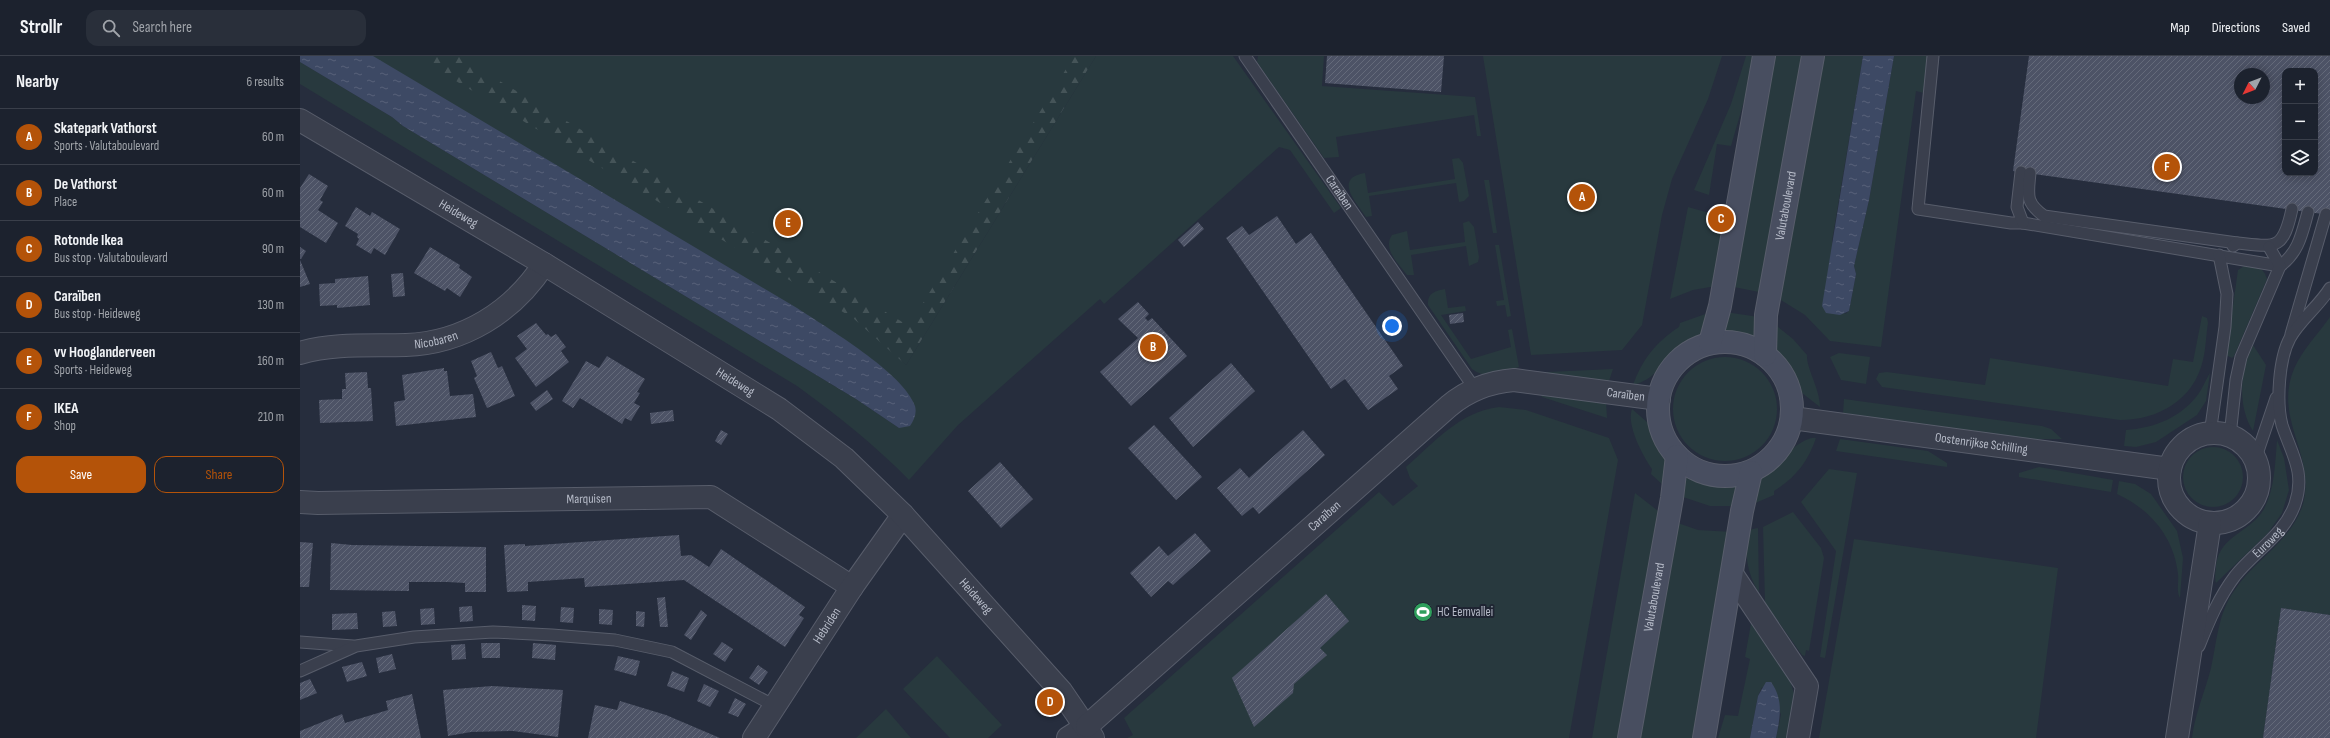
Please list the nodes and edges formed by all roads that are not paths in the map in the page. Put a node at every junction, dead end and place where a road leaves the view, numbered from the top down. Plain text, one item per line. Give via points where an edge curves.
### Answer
1 (1245, 56) edge
2 (1764, 56) edge
3 (1813, 56) edge
4 (1933, 56) edge
5 (300, 120) edge
6 (2292, 209) dead end
7 (2308, 212) dead end
8 (2326, 214) dead end
9 (2023, 223) junction
10 (2238, 243) junction
11 (2269, 247) junction
12 (2219, 255) junction
13 (544, 264) junction
14 (2280, 266) junction
15 (2330, 288) edge
16 (2290, 338) junction
17 (1710, 343) junction
18 (300, 353) edge
19 (1765, 355) junction
20 (2280, 388) junction
21 (1475, 389) junction
22 (1659, 399) junction
23 (1792, 418) junction
24 (2220, 435) junction
25 (1677, 456) junction
26 (2255, 460) junction
27 (2170, 469) junction
28 (1751, 472) junction
29 (300, 502) edge
30 (903, 515) junction
31 (2210, 523) junction
32 (1732, 574) junction
33 (852, 587) junction
34 (300, 642) edge
35 (356, 646) junction
36 (300, 671) edge
37 (2184, 683) junction
38 (775, 706) junction
39 (1090, 732) edge
40 (754, 738) edge
41 (1068, 738) edge
42 (1629, 738) edge
43 (1704, 738) edge
44 (1798, 738) edge
45 (2177, 738) edge

1 - 21 lane, Caraïben
2 - 17 main road via 1720,306
3 - 19 main road, Valutaboulevard via 1766,315
4 - 9 lane via 1918,209
5 - 13 street, Heideweg
6 - 11 lane via 2286,233 2279,243
7 - 14 lane via 2298,245 2290,258
8 - 16 lane, Euroweg
9 - 10 lane via 2017,207 2026,173 2032,208 2044,216
9 - 12 lane
10 - 11 lane
10 - 12 lane
11 - 14 lane
12 - 14 lane
12 - 24 lane via 2227,294 2220,366
13 - 18 street, Nicobaren via 527,288 510,304 470,330 452,338 407,345 331,347
13 - 30 street, Heideweg via 779,409 844,458
14 - 24 lane via 2248,339
15 - 16 lane
16 - 20 lane, Euroweg
17 - 19 main road via 1734,342 1751,346
17 - 22 main road via 1685,355 1673,367 1664,382
19 - 23 main road via 1788,383
20 - 26 lane, Euroweg
20 - 37 lane, Euroweg via 2282,424 2298,465 2295,503 2283,527 2236,574 2225,590 2208,622
21 - 22 street, Caraïben via 1514,380
21 - 39 street, Caraïben via 1458,398 1443,411
22 - 25 main road via 1658,416 1662,433
23 - 27 street, Oostenrijkse Schilling
23 - 28 main road via 1787,436 1778,452
24 - 26 street, Euroweg via 2249,450
24 - 27 street, Euroweg via 2199,436 2184,445 2174,458
25 - 28 main road via 1697,470 1713,475 1731,476
25 - 42 main road, Valutaboulevard via 1672,498
26 - 31 street, Euroweg via 2259,483 2251,504 2233,519
27 - 31 street, Euroweg via 2169,482 2178,505 2187,514
28 - 32 main road
29 - 33 street, Marquisen via 711,497
30 - 33 street, Hebriden
30 - 39 street, Heideweg via 1061,691
31 - 37 street, Euroweg
32 - 43 main road
32 - 44 street via 1807,686
33 - 38 street, Hebriden
34 - 35 lane
35 - 36 lane
35 - 38 lane via 414,637 493,632 615,640 672,652
37 - 45 street, Euroweg
38 - 40 street, Hebriden
39 - 41 street, Caraïben

